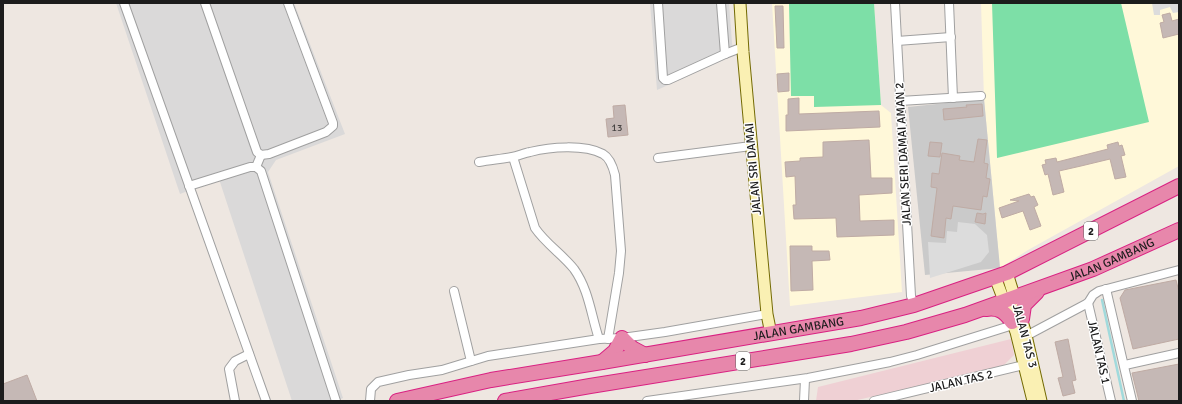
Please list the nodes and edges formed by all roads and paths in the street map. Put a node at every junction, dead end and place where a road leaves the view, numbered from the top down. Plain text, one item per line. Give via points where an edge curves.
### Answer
1 (124, 3) edge
2 (205, 3) edge
3 (288, 3) edge
4 (721, 3) edge
5 (740, 3) edge
6 (895, 3) edge
7 (949, 3) edge
8 (660, 4) edge
9 (951, 37) junction
10 (897, 41) junction
11 (742, 47) junction
12 (725, 54) junction
13 (981, 96) dead end
14 (953, 98) junction
15 (900, 102) junction
16 (751, 146) junction
17 (261, 155) junction
18 (513, 157) junction
19 (658, 158) dead end
20 (479, 162) dead end
21 (256, 167) junction
22 (189, 186) junction
23 (1179, 186) edge
24 (1179, 230) edge
25 (1179, 270) edge
26 (1001, 275) junction
27 (1044, 287) junction
28 (1106, 289) junction
29 (454, 291) dead end
30 (1009, 299) junction
31 (1088, 303) junction
32 (914, 305) junction
33 (979, 310) junction
34 (766, 314) junction
35 (1016, 322) junction
36 (771, 334) junction
37 (1026, 336) junction
38 (622, 338) junction
39 (599, 339) junction
40 (608, 339) junction
41 (1179, 353) edge
42 (249, 354) junction
43 (644, 355) junction
44 (471, 361) junction
45 (602, 362) junction
46 (1125, 365) junction
47 (1024, 366) junction
48 (805, 379) junction
49 (235, 401) edge
50 (266, 401) edge
51 (336, 401) edge
52 (370, 401) edge
53 (397, 401) edge
54 (505, 401) edge
55 (647, 401) edge
56 (804, 401) edge
57 (874, 401) edge
58 (1033, 401) edge
59 (1042, 401) edge
60 (1111, 401) edge
61 (1132, 401) edge

1 - 22 street
2 - 17 street via 257,152
3 - 17 street via 333,126 326,132
4 - 12 street
5 - 11 street, JALAN SRI DAMAI
6 - 10 street, JALAN SERI DAMAI AMAN 2
7 - 9 street
8 - 12 street via 663,79 668,80
9 - 10 street
9 - 14 street
10 - 15 street, JALAN SERI DAMAI AMAN 2
11 - 12 street
11 - 16 street, JALAN SRI DAMAI
13 - 14 street
14 - 15 street
15 - 32 street, JALAN SERI DAMAI AMAN 2 via 911,296
16 - 19 street
16 - 34 street, JALAN SRI DAMAI
17 - 21 street
18 - 20 street
18 - 39 street via 535,228 568,263 584,285
18 - 40 street via 544,149 579,148 604,154 611,163 615,175 621,251
21 - 22 street
21 - 51 street via 264,177
22 - 42 street
23 - 26 highway, JALAN GAMBANG / 2
24 - 27 highway, JALAN GAMBANG / 2 via 1093,269
25 - 28 street
26 - 30 street, JALAN TAS 3
26 - 32 highway, JALAN GAMBANG / 2
27 - 30 highway, JALAN GAMBANG / 2
27 - 35 highway via 1028,300
28 - 31 street via 1093,295
28 - 46 street
29 - 44 street
30 - 33 highway, JALAN GAMBANG / 2
30 - 35 street, JALAN TAS 3
31 - 37 street
31 - 60 street, JALAN TAS 1
32 - 36 highway, JALAN GAMBANG / 2 via 861,318
33 - 35 highway via 999,309
33 - 54 highway, JALAN GAMBANG / 2 via 906,332 851,344
34 - 36 street, JALAN SRI DAMAI
34 - 38 street
35 - 37 street, JALAN TAS 3
35 - 47 street, JALAN TAS 3
35 - 48 street via 904,358
36 - 43 highway, JALAN GAMBANG / 2
37 - 59 street, JALAN TAS 3
38 - 40 street
38 - 43 highway
38 - 45 highway via 615,351
39 - 40 street
39 - 44 street via 517,351
41 - 46 street
42 - 49 street via 235,361 229,369
42 - 50 street
43 - 45 highway, JALAN GAMBANG / 2
44 - 52 street via 442,370 378,382 371,389
45 - 53 highway, JALAN GAMBANG / 2 via 491,380
46 - 61 street
47 - 57 street, JALAN TAS 2
47 - 58 street, JALAN TAS 3
48 - 55 street
48 - 56 street

